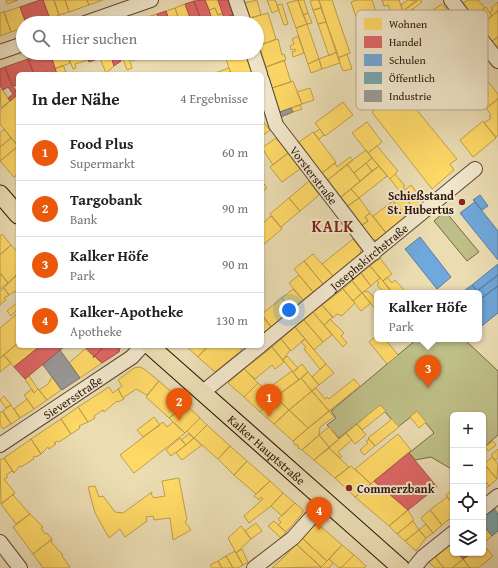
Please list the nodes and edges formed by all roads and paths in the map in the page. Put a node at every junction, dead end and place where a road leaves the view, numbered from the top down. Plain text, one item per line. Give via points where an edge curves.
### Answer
1 (151, 0) edge
2 (236, 0) edge
3 (451, 0) edge
4 (459, 10) edge
5 (105, 16) edge
6 (242, 16) edge
7 (16, 46) edge
8 (488, 48) edge
9 (0, 52) edge
10 (255, 60) edge
11 (498, 61) edge
12 (259, 72) edge
13 (264, 91) edge
14 (475, 169) dead end
15 (0, 194) edge
16 (16, 213) edge
17 (374, 253) junction
18 (264, 342) edge
19 (140, 348) edge
20 (152, 348) edge
21 (258, 348) edge
22 (203, 392) junction
23 (0, 445) edge
24 (498, 496) edge
25 (326, 501) junction
26 (486, 506) edge
27 (450, 535) edge
28 (0, 542) edge
29 (20, 568) edge
30 (254, 568) edge
31 (400, 568) edge
32 (414, 568) edge

1 - 5 street
2 - 6 street
3 - 4 street
7 - 9 street
8 - 11 street
10 - 12 street
13 - 17 street, Vorsterstraße via 276,125
14 - 17 street, Josephskirchstraße
15 - 16 main road
17 - 18 street, Josephskirchstraße
19 - 23 street, Sieversstraße via 132,357
20 - 22 main road, Kalker Hauptstraße
21 - 22 street
22 - 25 main road, Kalker Hauptstraße
24 - 26 street
25 - 30 street via 293,538
25 - 31 main road, Kalker Hauptstraße
27 - 32 street via 423,557
28 - 29 street

